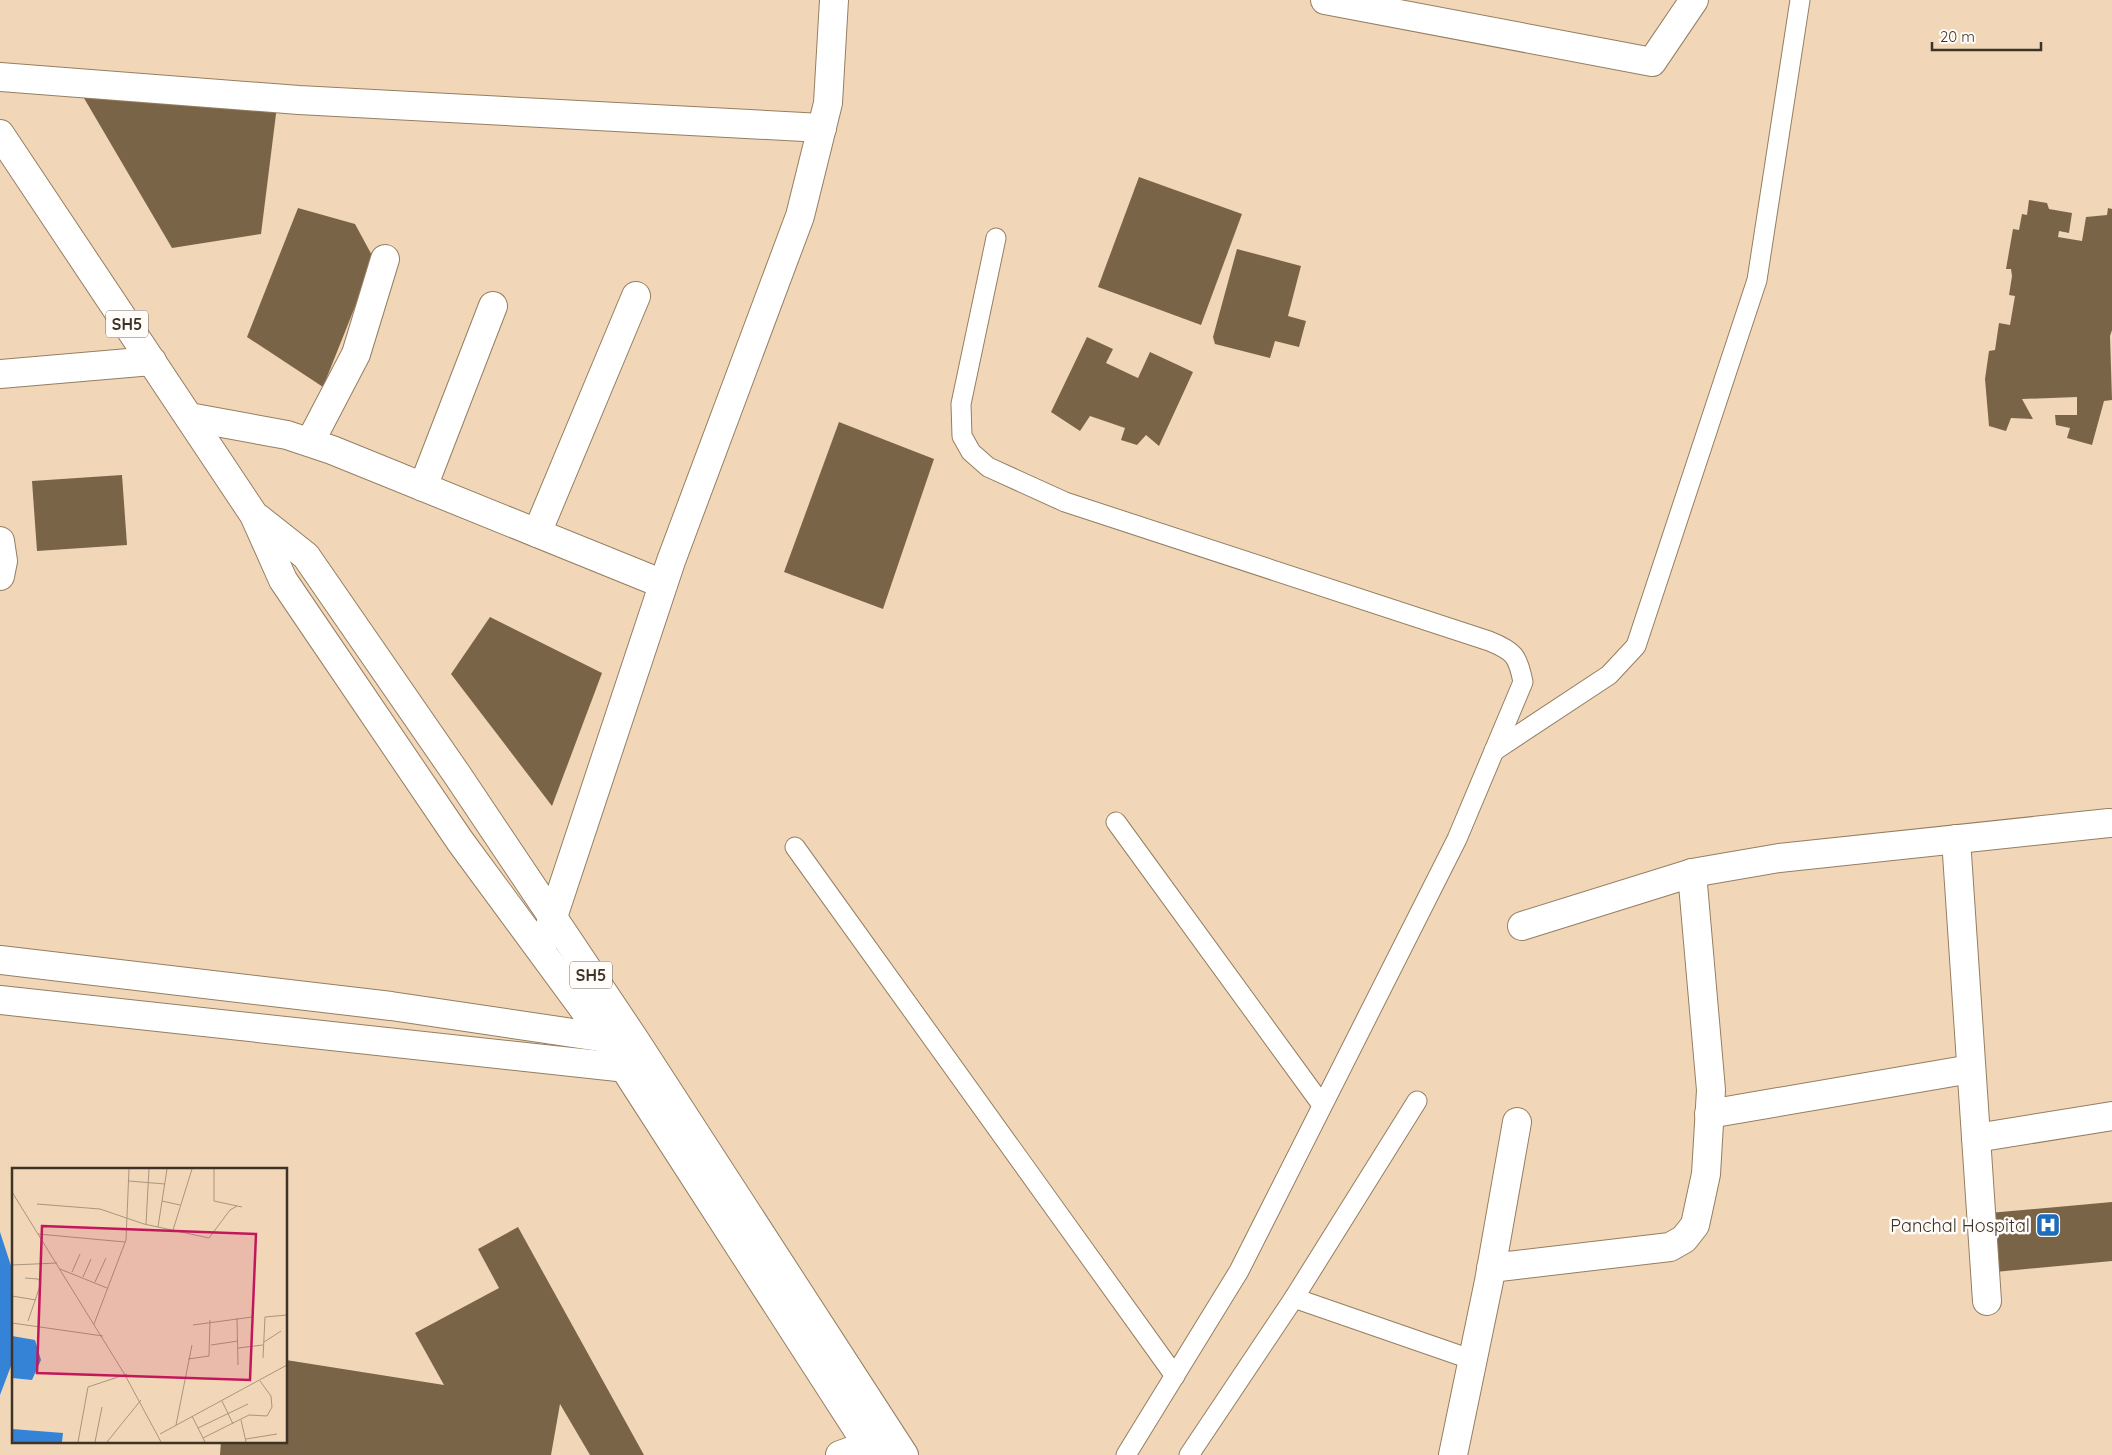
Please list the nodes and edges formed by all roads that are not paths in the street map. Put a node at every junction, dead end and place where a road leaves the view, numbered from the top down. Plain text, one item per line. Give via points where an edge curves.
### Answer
1 (834, 0) edge
2 (1325, 0) edge
3 (1694, 0) edge
4 (1800, 0) edge
5 (0, 77) edge
6 (822, 128) junction
7 (0, 134) edge
8 (996, 238) dead end
9 (385, 259) dead end
10 (636, 296) dead end
11 (493, 306) dead end
12 (152, 361) junction
13 (0, 374) edge
14 (189, 417) junction
15 (310, 442) junction
16 (423, 486) junction
17 (254, 515) junction
18 (537, 533) junction
19 (0, 541) edge
20 (0, 576) edge
21 (663, 584) junction
22 (1494, 751) junction
23 (1116, 822) dead end
24 (2109, 823) dead end
25 (1956, 839) junction
26 (794, 847) dead end
27 (1692, 873) junction
28 (554, 920) junction
29 (1522, 926) dead end
30 (540, 953) junction
31 (0, 960) edge
32 (0, 1000) edge
33 (605, 1038) junction
34 (635, 1040) junction
35 (625, 1069) junction
36 (653, 1069) junction
37 (1971, 1070) junction
38 (1417, 1102) dead end
39 (1322, 1105) junction
40 (1709, 1114) junction
41 (2112, 1116) edge
42 (1517, 1122) dead end
43 (1976, 1138) junction
44 (1491, 1268) junction
45 (1294, 1298) junction
46 (1987, 1301) dead end
47 (1473, 1360) junction
48 (1175, 1376) junction
49 (885, 1448) edge
50 (840, 1455) edge
51 (1126, 1455) edge
52 (1189, 1455) edge
53 (1453, 1455) edge

1 - 6 street via 828,103
2 - 3 street via 1652,62
4 - 22 lane via 1757,280 1636,646 1609,675
5 - 6 street via 309,101
6 - 21 street via 800,216
7 - 12 street, SH5
8 - 22 lane via 961,404 962,436 970,452 988,467 1065,502 1509,650 1519,663 1523,682
9 - 15 street via 356,354
10 - 18 street
11 - 16 street
12 - 13 street
12 - 14 street, SH5
14 - 15 street
14 - 17 street, SH5
15 - 16 street
16 - 18 street
17 - 28 street, SH5 via 306,556
17 - 30 street, SH5 via 283,580 460,842
18 - 21 street
19 - 20 street via 4,561
21 - 28 street
22 - 39 lane via 1457,839
23 - 39 lane
24 - 25 street
25 - 27 street via 1779,858
25 - 37 street
26 - 48 lane
27 - 29 street
27 - 40 street via 1711,1090
28 - 30 street
28 - 34 street, SH5
30 - 33 street, SH5
31 - 33 street via 391,1006
32 - 35 street
33 - 34 street
33 - 35 street, SH5
34 - 36 street, SH5
35 - 36 street
35 - 49 street, SH5
36 - 49 street, SH5
37 - 40 street
37 - 43 street
38 - 45 lane
39 - 48 lane via 1239,1271
40 - 44 street via 1706,1174 1695,1225 1684,1239 1670,1247
41 - 43 street
42 - 44 street
43 - 46 street
44 - 47 street
45 - 47 lane
45 - 52 lane
47 - 53 street
48 - 51 lane
49 - 50 street

